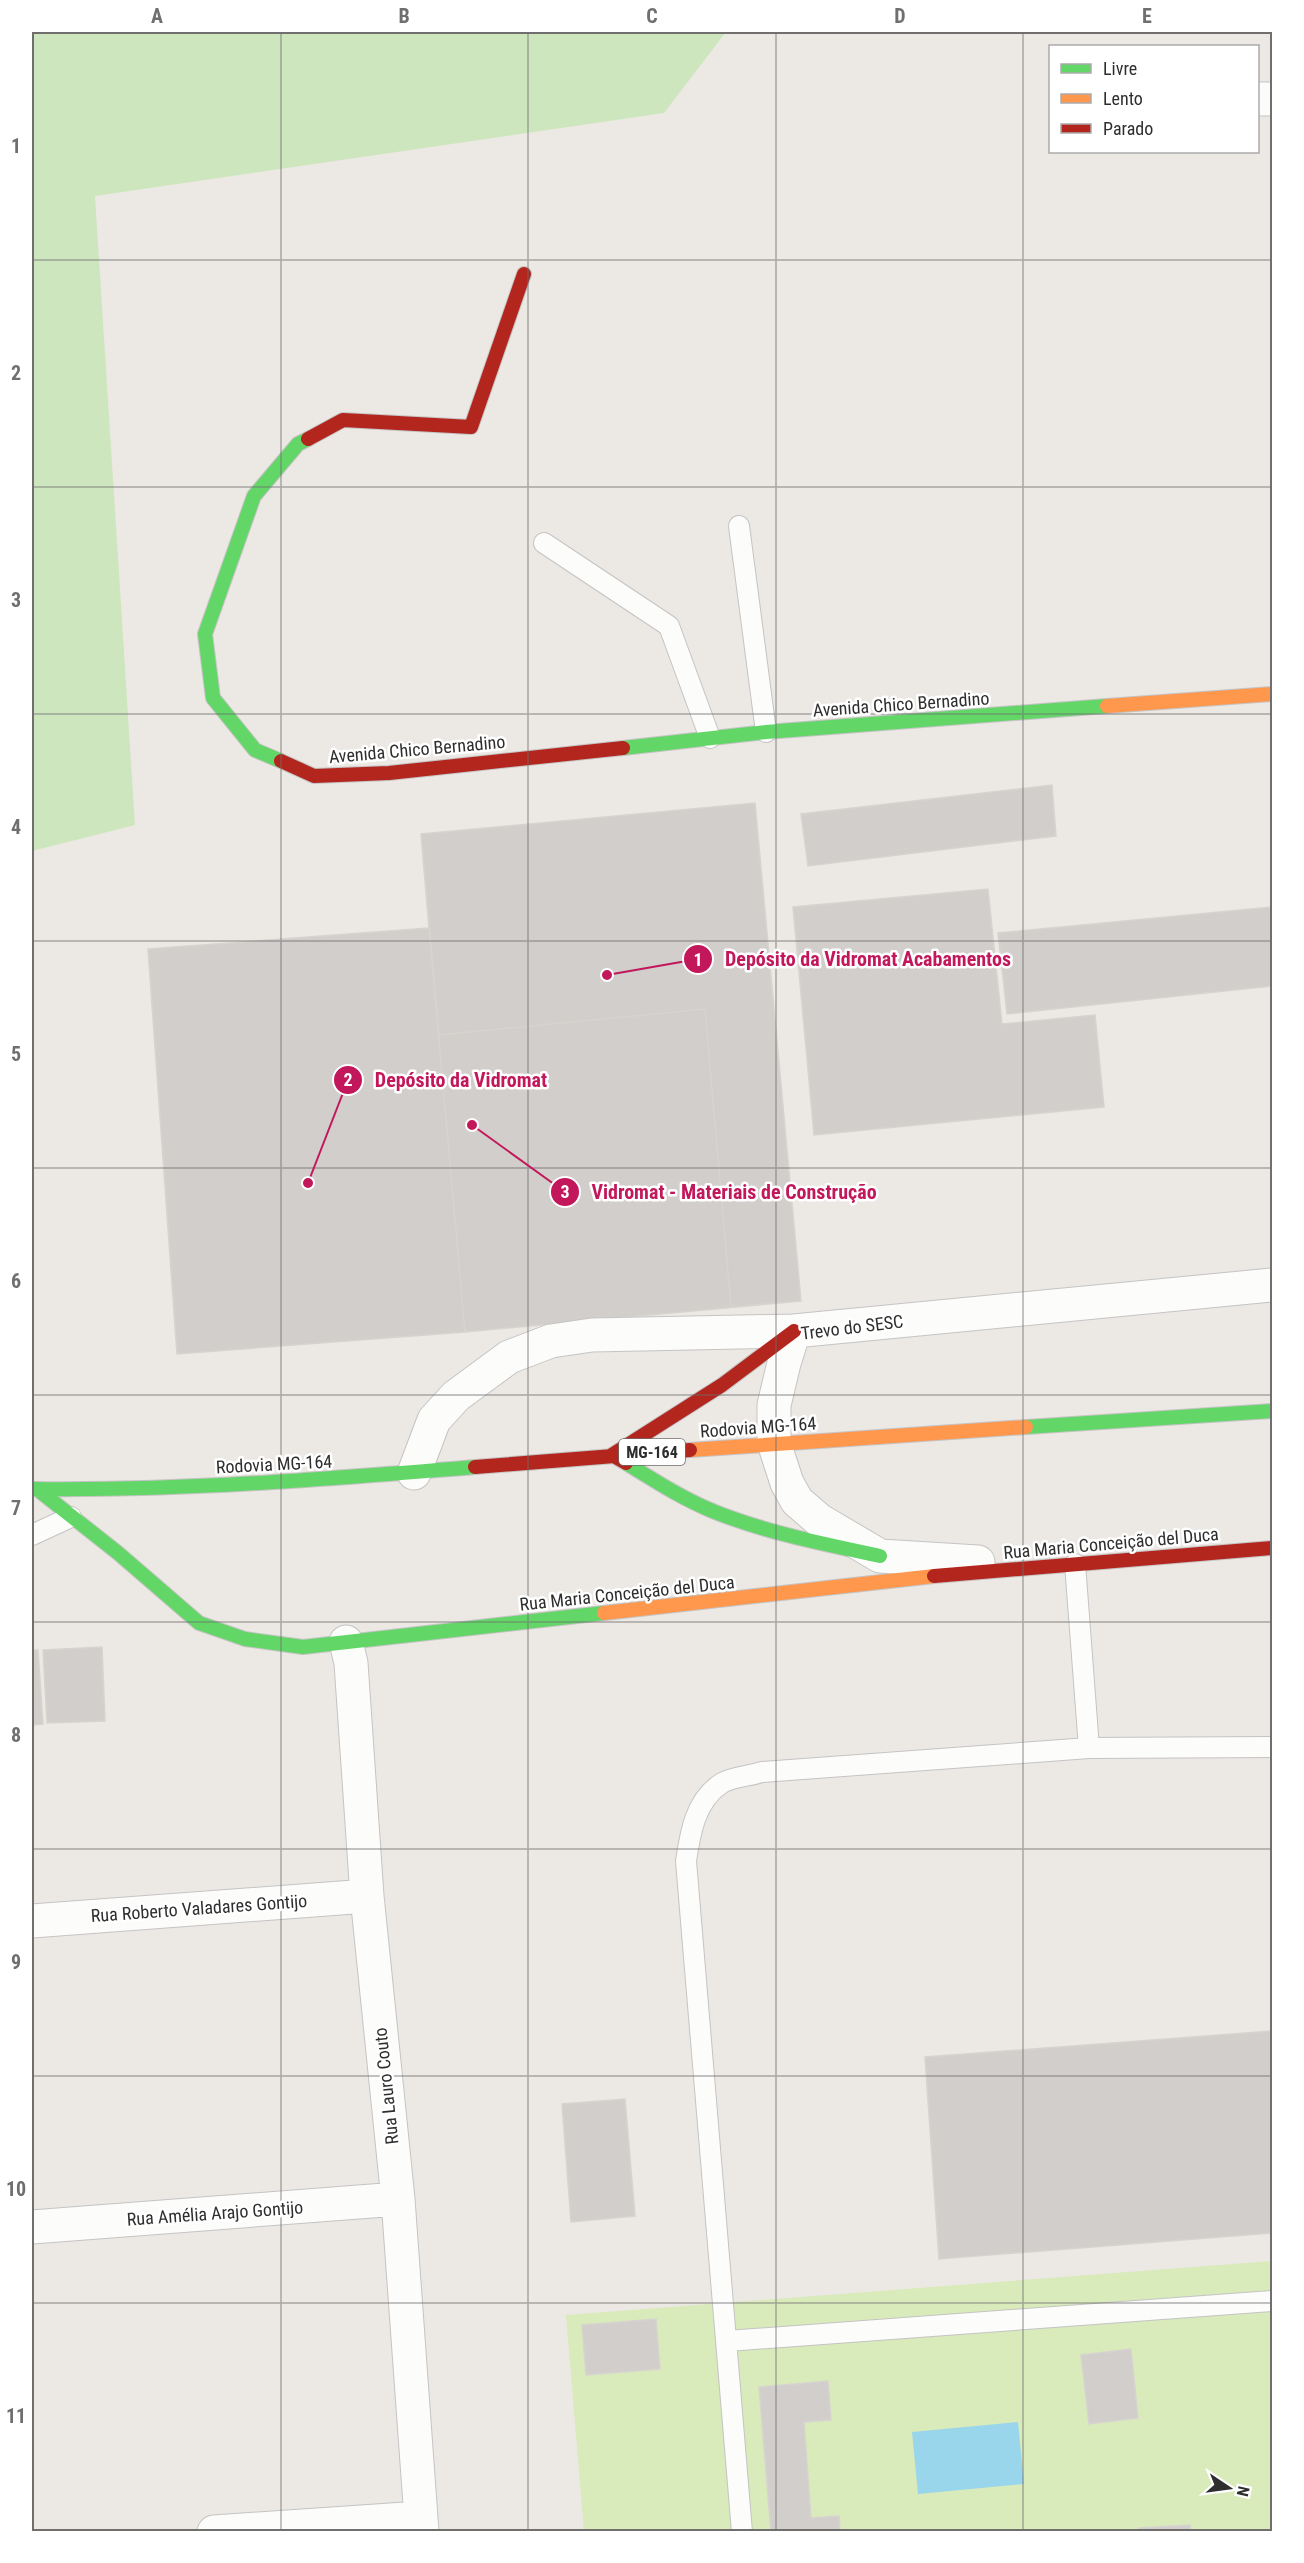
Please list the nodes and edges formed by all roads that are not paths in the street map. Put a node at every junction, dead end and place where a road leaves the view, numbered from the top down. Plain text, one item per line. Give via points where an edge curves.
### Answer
1 (524, 274) dead end
2 (739, 526) dead end
3 (544, 543) dead end
4 (1272, 694) edge
5 (766, 732) junction
6 (710, 738) junction
7 (1272, 1285) edge
8 (794, 1330) junction
9 (1272, 1411) edge
10 (774, 1443) junction
11 (612, 1455) junction
12 (414, 1473) junction
13 (34, 1489) edge
14 (71, 1517) junction
15 (32, 1535) edge
16 (1272, 1548) edge
17 (880, 1556) junction
18 (1075, 1564) junction
19 (1041, 1566) junction
20 (346, 1642) junction
21 (1272, 1747) edge
22 (1089, 1749) junction
23 (367, 1896) junction
24 (32, 1921) edge
25 (398, 2199) junction
26 (32, 2227) edge
27 (1272, 2301) edge
28 (727, 2341) junction
29 (421, 2525) edge
30 (214, 2532) edge
31 (742, 2532) edge

1 - 6 street, Avenida Chico Bernadino via 471,427 343,420 298,444 254,496 206,634 213,698 255,750 314,776 389,773
2 - 5 lane
3 - 6 lane via 669,626
4 - 5 street, Avenida Chico Bernadino
5 - 6 street, Avenida Chico Bernadino
7 - 8 street, Trevo do SESC
8 - 10 street, Trevo do SESC via 774,1405
8 - 11 street via 722,1385
8 - 12 street via 591,1335 551,1341 509,1357 456,1396 434,1420
9 - 10 street, Rodovia MG-164 / MG-164
10 - 11 street, Rodovia MG-164 / MG-164
10 - 17 street, Trevo do SESC via 797,1501 819,1520
11 - 12 street, Rodovia MG-164 / MG-164
11 - 17 street via 690,1501 739,1521
12 - 13 street, Rodovia MG-164 / MG-164 via 245,1485
13 - 14 street, Rua Maria Conceição del Duca
14 - 15 lane
14 - 20 street, Rua Maria Conceição del Duca via 199,1623 244,1639 291,1646
16 - 18 street, Rua Maria Conceição del Duca
17 - 19 street, Trevo do SESC
18 - 19 street, Rua Maria Conceição del Duca
18 - 22 lane
19 - 20 street, Rua Maria Conceição del Duca
20 - 23 street, Rua Lauro Couto via 351,1663
21 - 22 lane
22 - 28 lane via 762,1772 722,1783 705,1800 692,1826 686,1861
23 - 24 street, Rua Roberto Valadares Gontijo
23 - 25 street, Rua Lauro Couto
25 - 26 street, Rua Amélia Arajo Gontijo
25 - 29 street, Rua Lauro Couto
27 - 28 lane
28 - 31 lane
29 - 30 street

